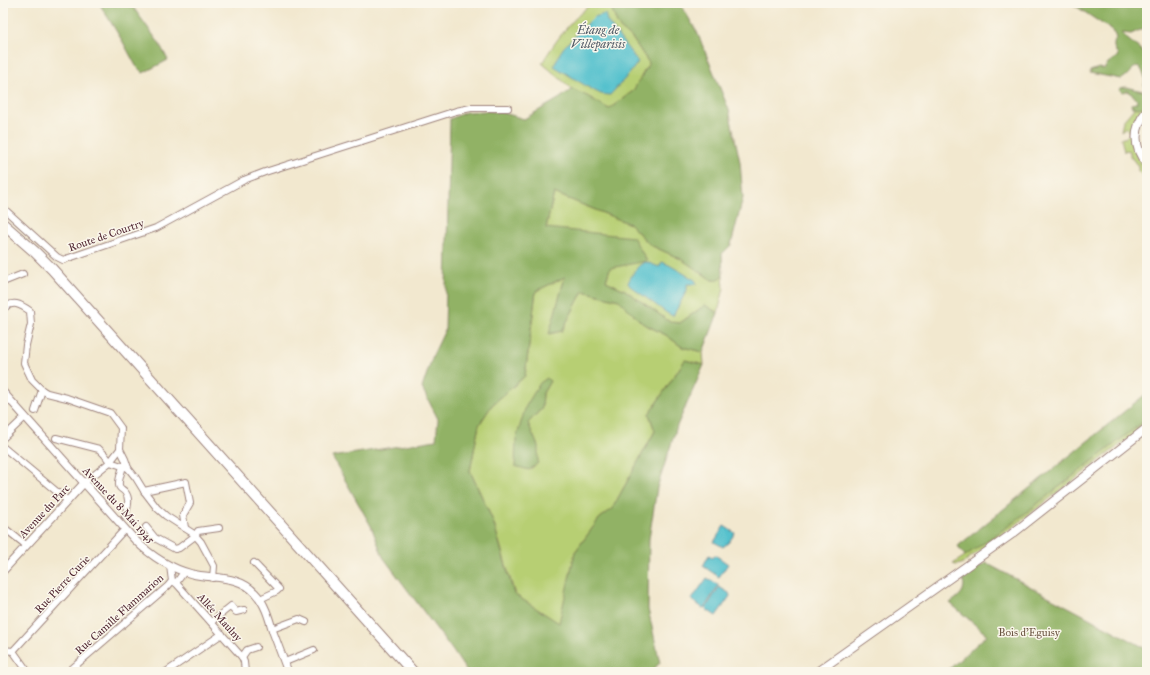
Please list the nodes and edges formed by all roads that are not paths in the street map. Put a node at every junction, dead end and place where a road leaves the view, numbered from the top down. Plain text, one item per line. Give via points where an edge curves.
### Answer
1 (508, 108) dead end
2 (1147, 111) edge
3 (1147, 164) edge
4 (3, 208) edge
5 (3, 219) edge
6 (6, 229) edge
7 (23, 274) dead end
8 (3, 282) edge
9 (3, 309) edge
10 (42, 390) junction
11 (3, 392) edge
12 (35, 412) dead end
13 (25, 417) junction
14 (1147, 428) edge
15 (3, 438) edge
16 (56, 438) dead end
17 (3, 447) edge
18 (120, 449) junction
19 (110, 462) junction
20 (126, 467) junction
21 (84, 483) junction
22 (144, 490) junction
23 (68, 501) junction
24 (125, 516) dead end
25 (3, 527) edge
26 (146, 527) dead end
27 (184, 528) junction
28 (219, 528) dead end
29 (125, 529) junction
30 (195, 536) junction
31 (26, 546) junction
32 (254, 563) dead end
33 (170, 566) junction
34 (3, 571) edge
35 (184, 572) junction
36 (213, 578) junction
37 (174, 582) junction
38 (260, 599) junction
39 (244, 610) dead end
40 (211, 622) junction
41 (306, 622) dead end
42 (272, 629) junction
43 (222, 634) junction
44 (256, 647) dead end
45 (3, 650) edge
46 (314, 650) dead end
47 (13, 651) junction
48 (242, 657) junction
49 (285, 662) junction
50 (28, 672) edge
51 (68, 672) edge
52 (166, 672) edge
53 (245, 672) edge
54 (288, 672) edge
55 (404, 672) edge
56 (413, 672) edge
57 (817, 672) edge

1 - 4 street, Route de Courtry via 471,108 456,111 282,166 244,180 156,228 64,260 57,257
2 - 3 main road via 1140,122 1136,137 1140,154
5 - 6 highway
6 - 55 highway
6 - 56 highway via 52,269
7 - 8 street
9 - 10 street via 8,305 19,304 30,311 31,324 24,363 32,380
10 - 12 street
10 - 18 street via 110,413 121,428
11 - 13 street, Avenue du 8 Mai 1945
13 - 15 street
13 - 21 street, Avenue du 8 Mai 1945
14 - 57 main road via 1012,534
16 - 19 street via 99,450
17 - 23 street
18 - 19 street
18 - 20 street
19 - 20 street
19 - 21 street
20 - 22 street
20 - 24 street via 119,484 129,499
21 - 23 street, Avenue du Parc
21 - 29 street, Avenue du 8 Mai 1945
22 - 27 street via 157,508
22 - 27 street via 186,482 190,503 183,515
23 - 31 street, Avenue du Parc
25 - 31 street
26 - 30 street via 155,538 175,548 179,548
27 - 30 street
28 - 30 street via 198,531
29 - 33 street, Avenue du 8 Mai 1945 via 149,554
29 - 47 street, Rue Pierre Curie
30 - 36 street via 214,566
31 - 34 street, Avenue du Parc
32 - 38 street via 279,589
33 - 35 street, Avenue du 8 Mai 1945
33 - 37 street, Rue Camille Flammarion
35 - 36 street, Avenue du 8 Mai 1945
35 - 37 street
36 - 38 street, Avenue du 8 Mai 1945 via 243,583
37 - 40 street, Allée Maulny
37 - 51 street, Rue Camille Flammarion
38 - 42 street, Avenue du 8 Mai 1945
39 - 40 street via 236,612 231,606
40 - 43 street, Allée Maulny
41 - 42 street via 299,619
42 - 49 street, Avenue du 8 Mai 1945
43 - 48 street, Allée Maulny
43 - 52 street
44 - 48 street via 247,650
45 - 47 street
46 - 49 street
47 - 50 street
48 - 53 street, Allée Maulny
49 - 54 street, Avenue du 8 Mai 1945

